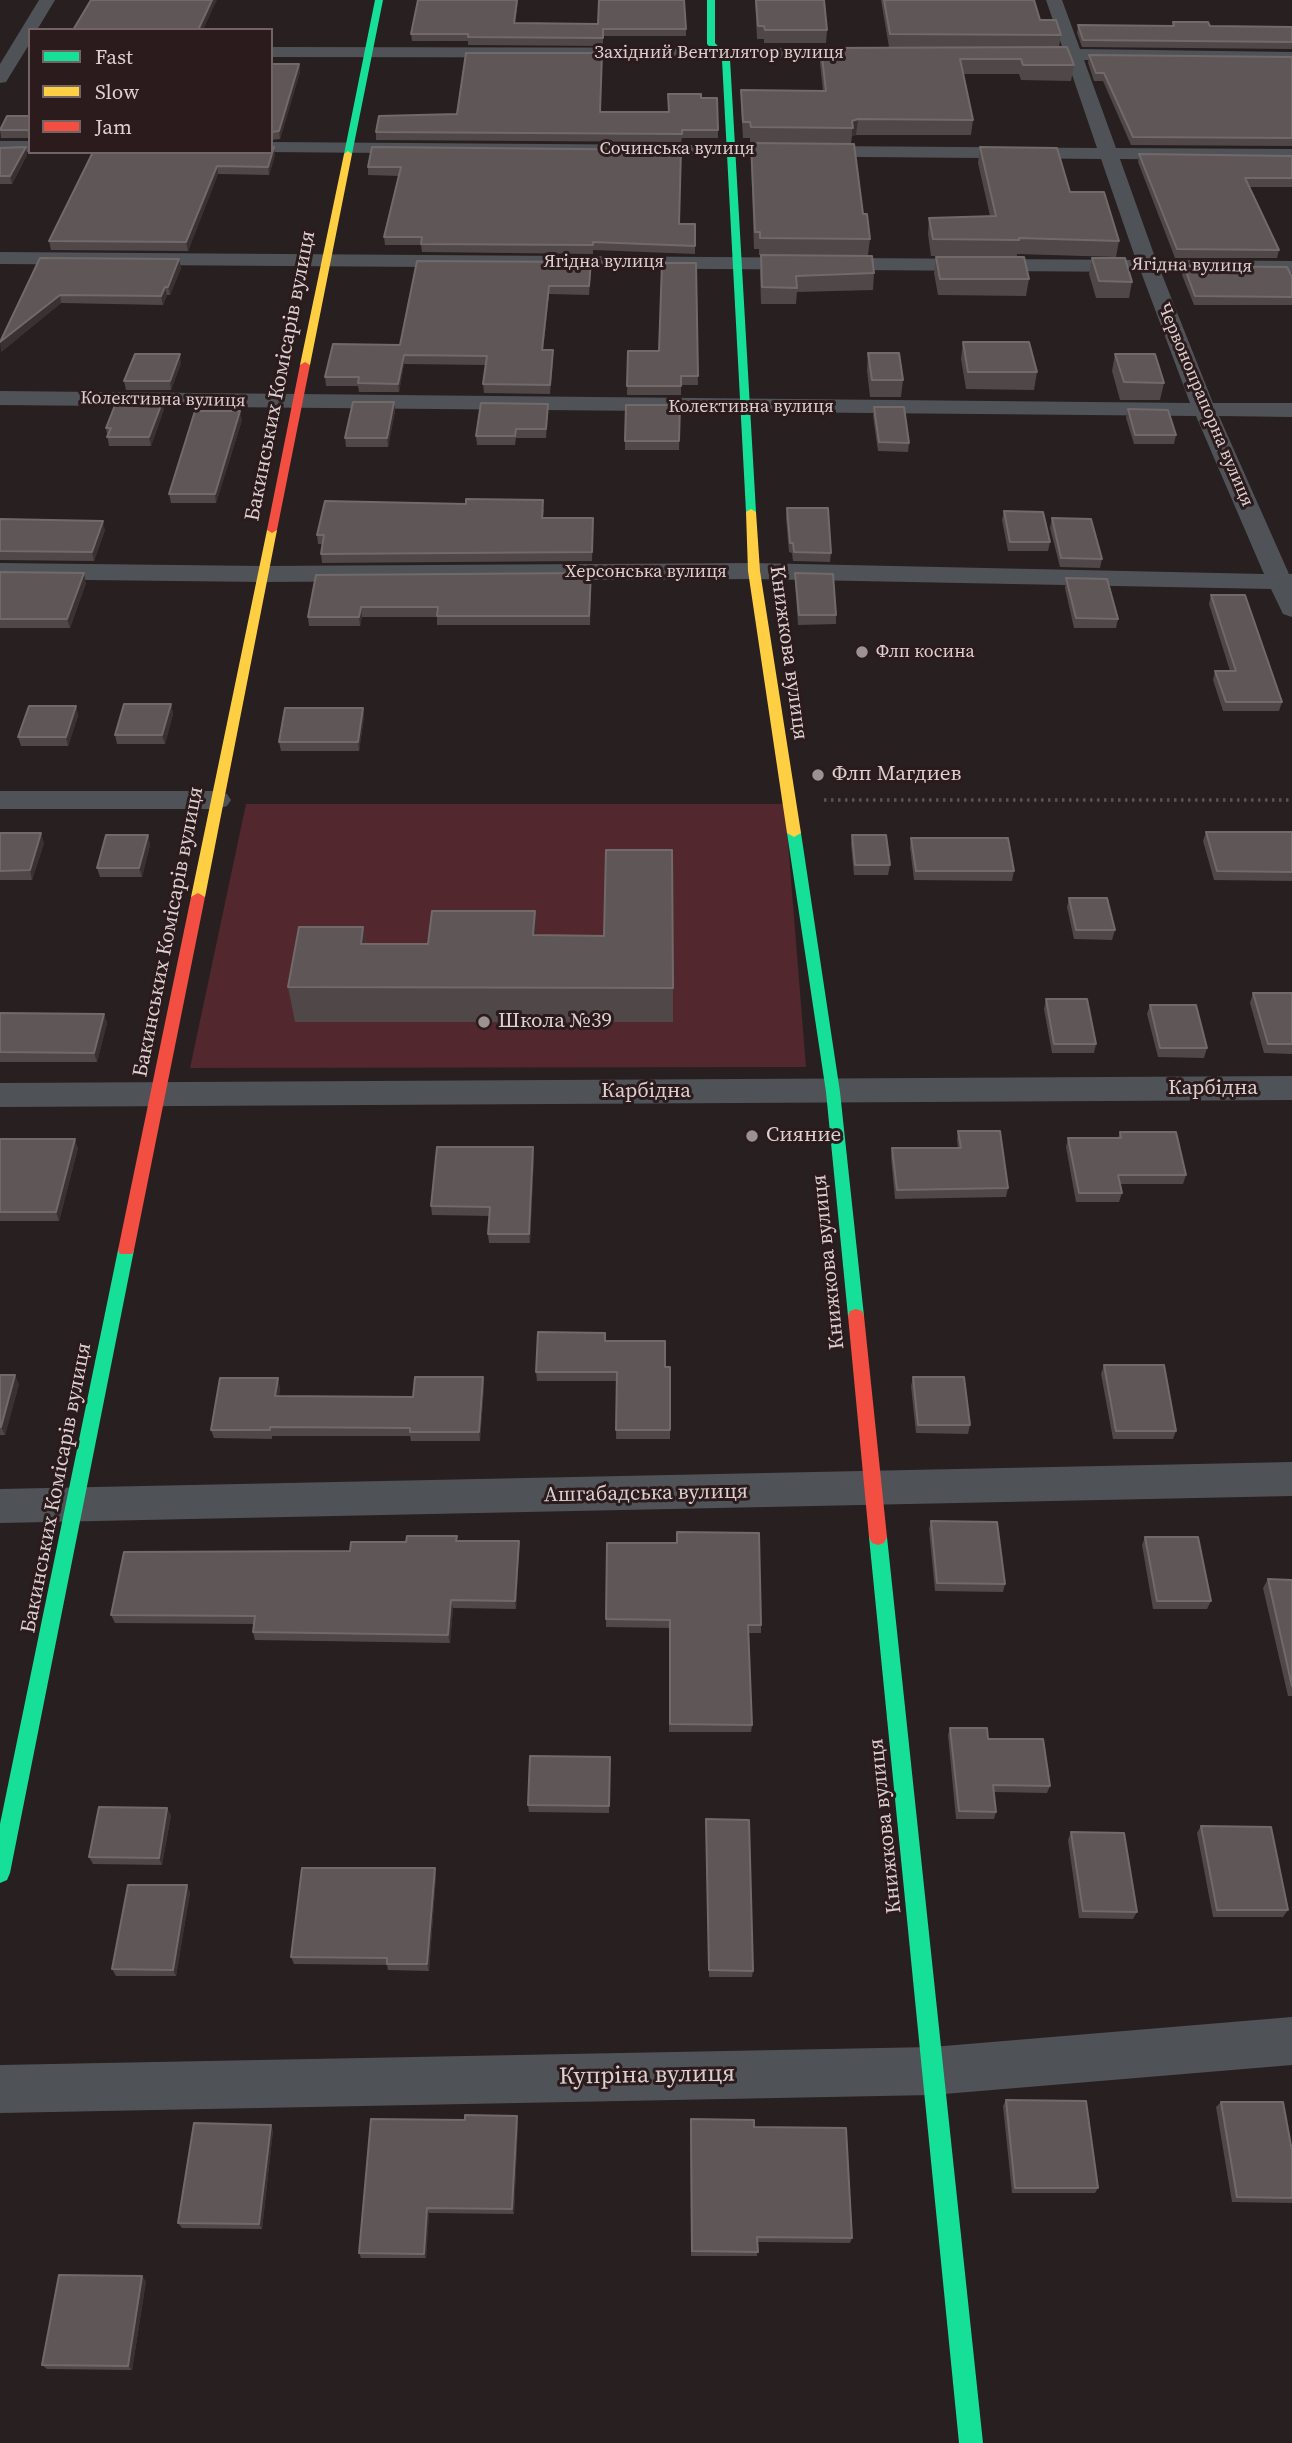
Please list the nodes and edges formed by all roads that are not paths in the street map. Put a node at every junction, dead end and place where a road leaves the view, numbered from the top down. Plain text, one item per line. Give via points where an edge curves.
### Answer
1 (47, 0) edge
2 (379, 0) edge
3 (711, 0) edge
4 (1054, 0) edge
5 (30, 28) edge
6 (28, 32) edge
7 (273, 52) edge
8 (368, 52) junction
9 (719, 52) junction
10 (882, 53) edge
11 (15, 54) edge
12 (1005, 54) edge
13 (1073, 54) junction
14 (1292, 57) edge
15 (0, 78) edge
16 (0, 147) edge
17 (28, 147) edge
18 (273, 148) edge
19 (349, 148) junction
20 (731, 149) junction
21 (1109, 153) junction
22 (1292, 155) edge
23 (0, 258) edge
24 (326, 260) junction
25 (737, 263) junction
26 (1148, 265) junction
27 (1292, 267) edge
28 (0, 398) edge
29 (298, 402) junction
30 (745, 407) junction
31 (1204, 409) junction
32 (1292, 410) edge
33 (0, 570) edge
34 (754, 571) junction
35 (263, 574) junction
36 (1286, 582) edge
37 (1292, 609) edge
38 (0, 800) edge
39 (217, 800) junction
40 (1292, 1088) edge
41 (158, 1092) junction
42 (833, 1092) junction
43 (0, 1095) edge
44 (1292, 1479) edge
45 (873, 1489) junction
46 (0, 1506) edge
47 (74, 1507) junction
48 (0, 1873) edge
49 (1292, 2041) edge
50 (932, 2071) junction
51 (0, 2089) edge
52 (971, 2443) edge

1 - 5 street
2 - 8 street, Бакинських Комісарів вулиця
3 - 9 street, Книжкова вулиця via 711,44
4 - 13 street, Червонопрапорна вулиця
6 - 11 street
7 - 8 street, Західний Вентилятор вулиця
8 - 9 street, Західний Вентилятор вулиця
8 - 19 street, Бакинських Комісарів вулиця
9 - 10 street, Західний Вентилятор вулиця
9 - 20 street, Книжкова вулиця via 726,59
11 - 15 street
12 - 13 street
13 - 14 street
13 - 21 street, Червонопрапорна вулиця
16 - 17 street
18 - 19 street, Сочинська вулиця
19 - 20 street, Сочинська вулиця
19 - 24 street, Бакинських Комісарів вулиця
20 - 21 street, Сочинська вулиця
20 - 25 street, Книжкова вулиця
21 - 22 street, Сочинська вулиця
21 - 26 street, Червонопрапорна вулиця
23 - 24 street, Ягідна вулиця
24 - 25 street, Ягідна вулиця
24 - 29 street, Бакинських Комісарів вулиця
25 - 26 street, Ягідна вулиця
25 - 30 street, Книжкова вулиця
26 - 27 street, Ягідна вулиця
26 - 31 street, Червонопрапорна вулиця
28 - 29 street, Колективна вулиця
29 - 30 street, Колективна вулиця
29 - 35 street, Бакинських Комісарів вулиця
30 - 31 street, Колективна вулиця
30 - 34 street, Книжкова вулиця
31 - 32 street, Колективна вулиця
31 - 36 street, Червонопрапорна вулиця
33 - 35 street, Херсонська вулиця
34 - 35 street, Херсонська вулиця
34 - 36 street, Херсонська вулиця
34 - 42 street, Книжкова вулиця
35 - 39 street, Бакинських Комісарів вулиця
36 - 37 street, Червонопрапорна вулиця
38 - 39 street
39 - 41 street, Бакинських Комісарів вулиця
40 - 42 street, Карбідна
41 - 42 street, Карбідна
41 - 43 street, Карбідна
41 - 47 street, Бакинських Комісарів вулиця
42 - 45 street, Книжкова вулиця
44 - 45 street, Ашгабадська вулиця
45 - 47 street, Ашгабадська вулиця
45 - 50 street, Книжкова вулиця
46 - 47 street, Ашгабадська вулиця
47 - 48 street, Бакинських Комісарів вулиця
49 - 50 street, Купріна вулиця
50 - 51 street, Купріна вулиця
50 - 52 street, Книжкова вулиця

